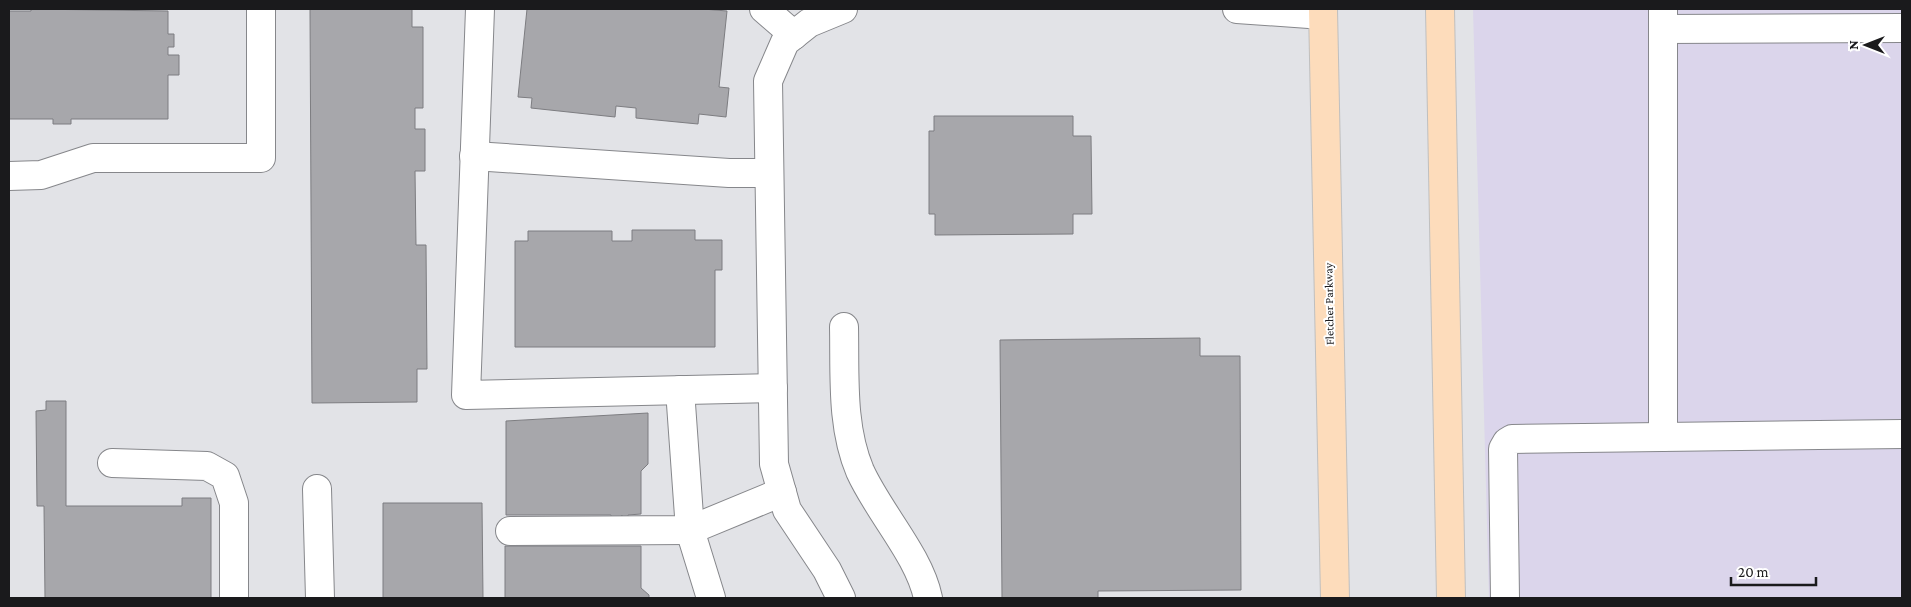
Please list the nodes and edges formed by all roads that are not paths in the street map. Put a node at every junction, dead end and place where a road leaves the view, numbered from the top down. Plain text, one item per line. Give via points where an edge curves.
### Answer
1 (261, 9) edge
2 (480, 9) edge
3 (764, 9) edge
4 (843, 9) edge
5 (1237, 9) edge
6 (1440, 9) edge
7 (1323, 12) edge
8 (1663, 19) edge
9 (1902, 28) edge
10 (794, 35) junction
11 (474, 156) junction
12 (769, 174) junction
13 (9, 176) edge
14 (844, 327) dead end
15 (773, 388) junction
16 (680, 390) junction
17 (1902, 434) edge
18 (1663, 437) junction
19 (112, 463) dead end
20 (318, 489) dead end
21 (782, 492) junction
22 (690, 530) junction
23 (510, 532) dead end
24 (234, 598) edge
25 (320, 598) edge
26 (711, 598) edge
27 (841, 598) edge
28 (928, 598) edge
29 (1335, 598) edge
30 (1450, 598) edge
31 (1506, 598) edge

1 - 13 lane via 261,158 94,158 42,175
2 - 11 lane
3 - 10 lane
4 - 10 lane via 810,23
5 - 7 lane
6 - 30 main road
7 - 29 main road, Fletcher Parkway
8 - 9 lane
8 - 18 lane
10 - 12 lane via 785,42 768,81
11 - 12 lane
11 - 16 lane via 466,395
12 - 15 lane
14 - 28 lane via 846,418 852,446 869,487 924,579
15 - 16 lane
15 - 21 lane via 774,464
16 - 22 lane
17 - 18 lane
18 - 31 lane via 1512,439 1506,442 1503,449
19 - 24 lane via 207,466 225,476 234,503
20 - 25 lane
21 - 22 lane
21 - 27 lane via 787,510 827,570
22 - 23 lane
22 - 26 lane

